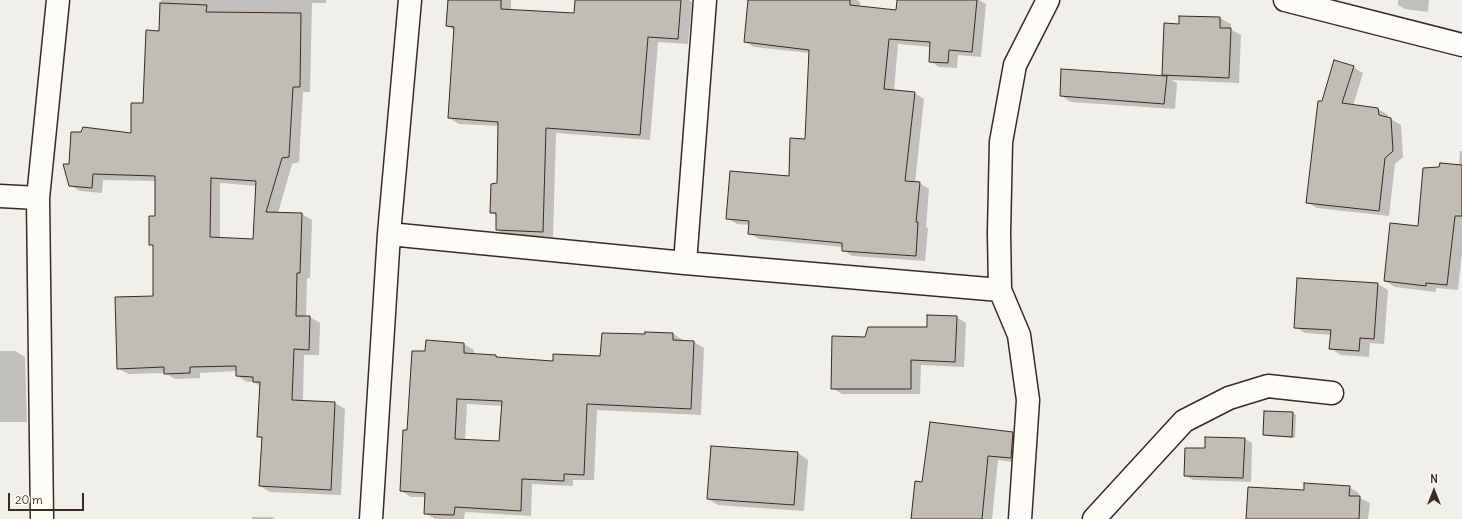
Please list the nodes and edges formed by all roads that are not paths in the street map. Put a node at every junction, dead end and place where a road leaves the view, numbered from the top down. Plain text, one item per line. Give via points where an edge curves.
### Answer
1 (58, 0) edge
2 (410, 0) edge
3 (705, 0) edge
4 (1048, 0) edge
5 (1285, 0) edge
6 (1462, 45) edge
7 (0, 196) edge
8 (38, 198) junction
9 (389, 234) junction
10 (685, 263) junction
11 (1000, 290) junction
12 (1332, 393) dead end
13 (42, 519) edge
14 (371, 519) edge
15 (1020, 519) edge
16 (1094, 519) edge

1 - 8 street
2 - 9 street
3 - 10 street
4 - 11 street via 1015,66 1001,142 998,233
5 - 6 street
7 - 8 street
8 - 13 street
9 - 10 street
9 - 14 street
10 - 11 street
11 - 15 street via 1019,336 1028,400
12 - 16 street via 1268,386 1229,398 1184,421

